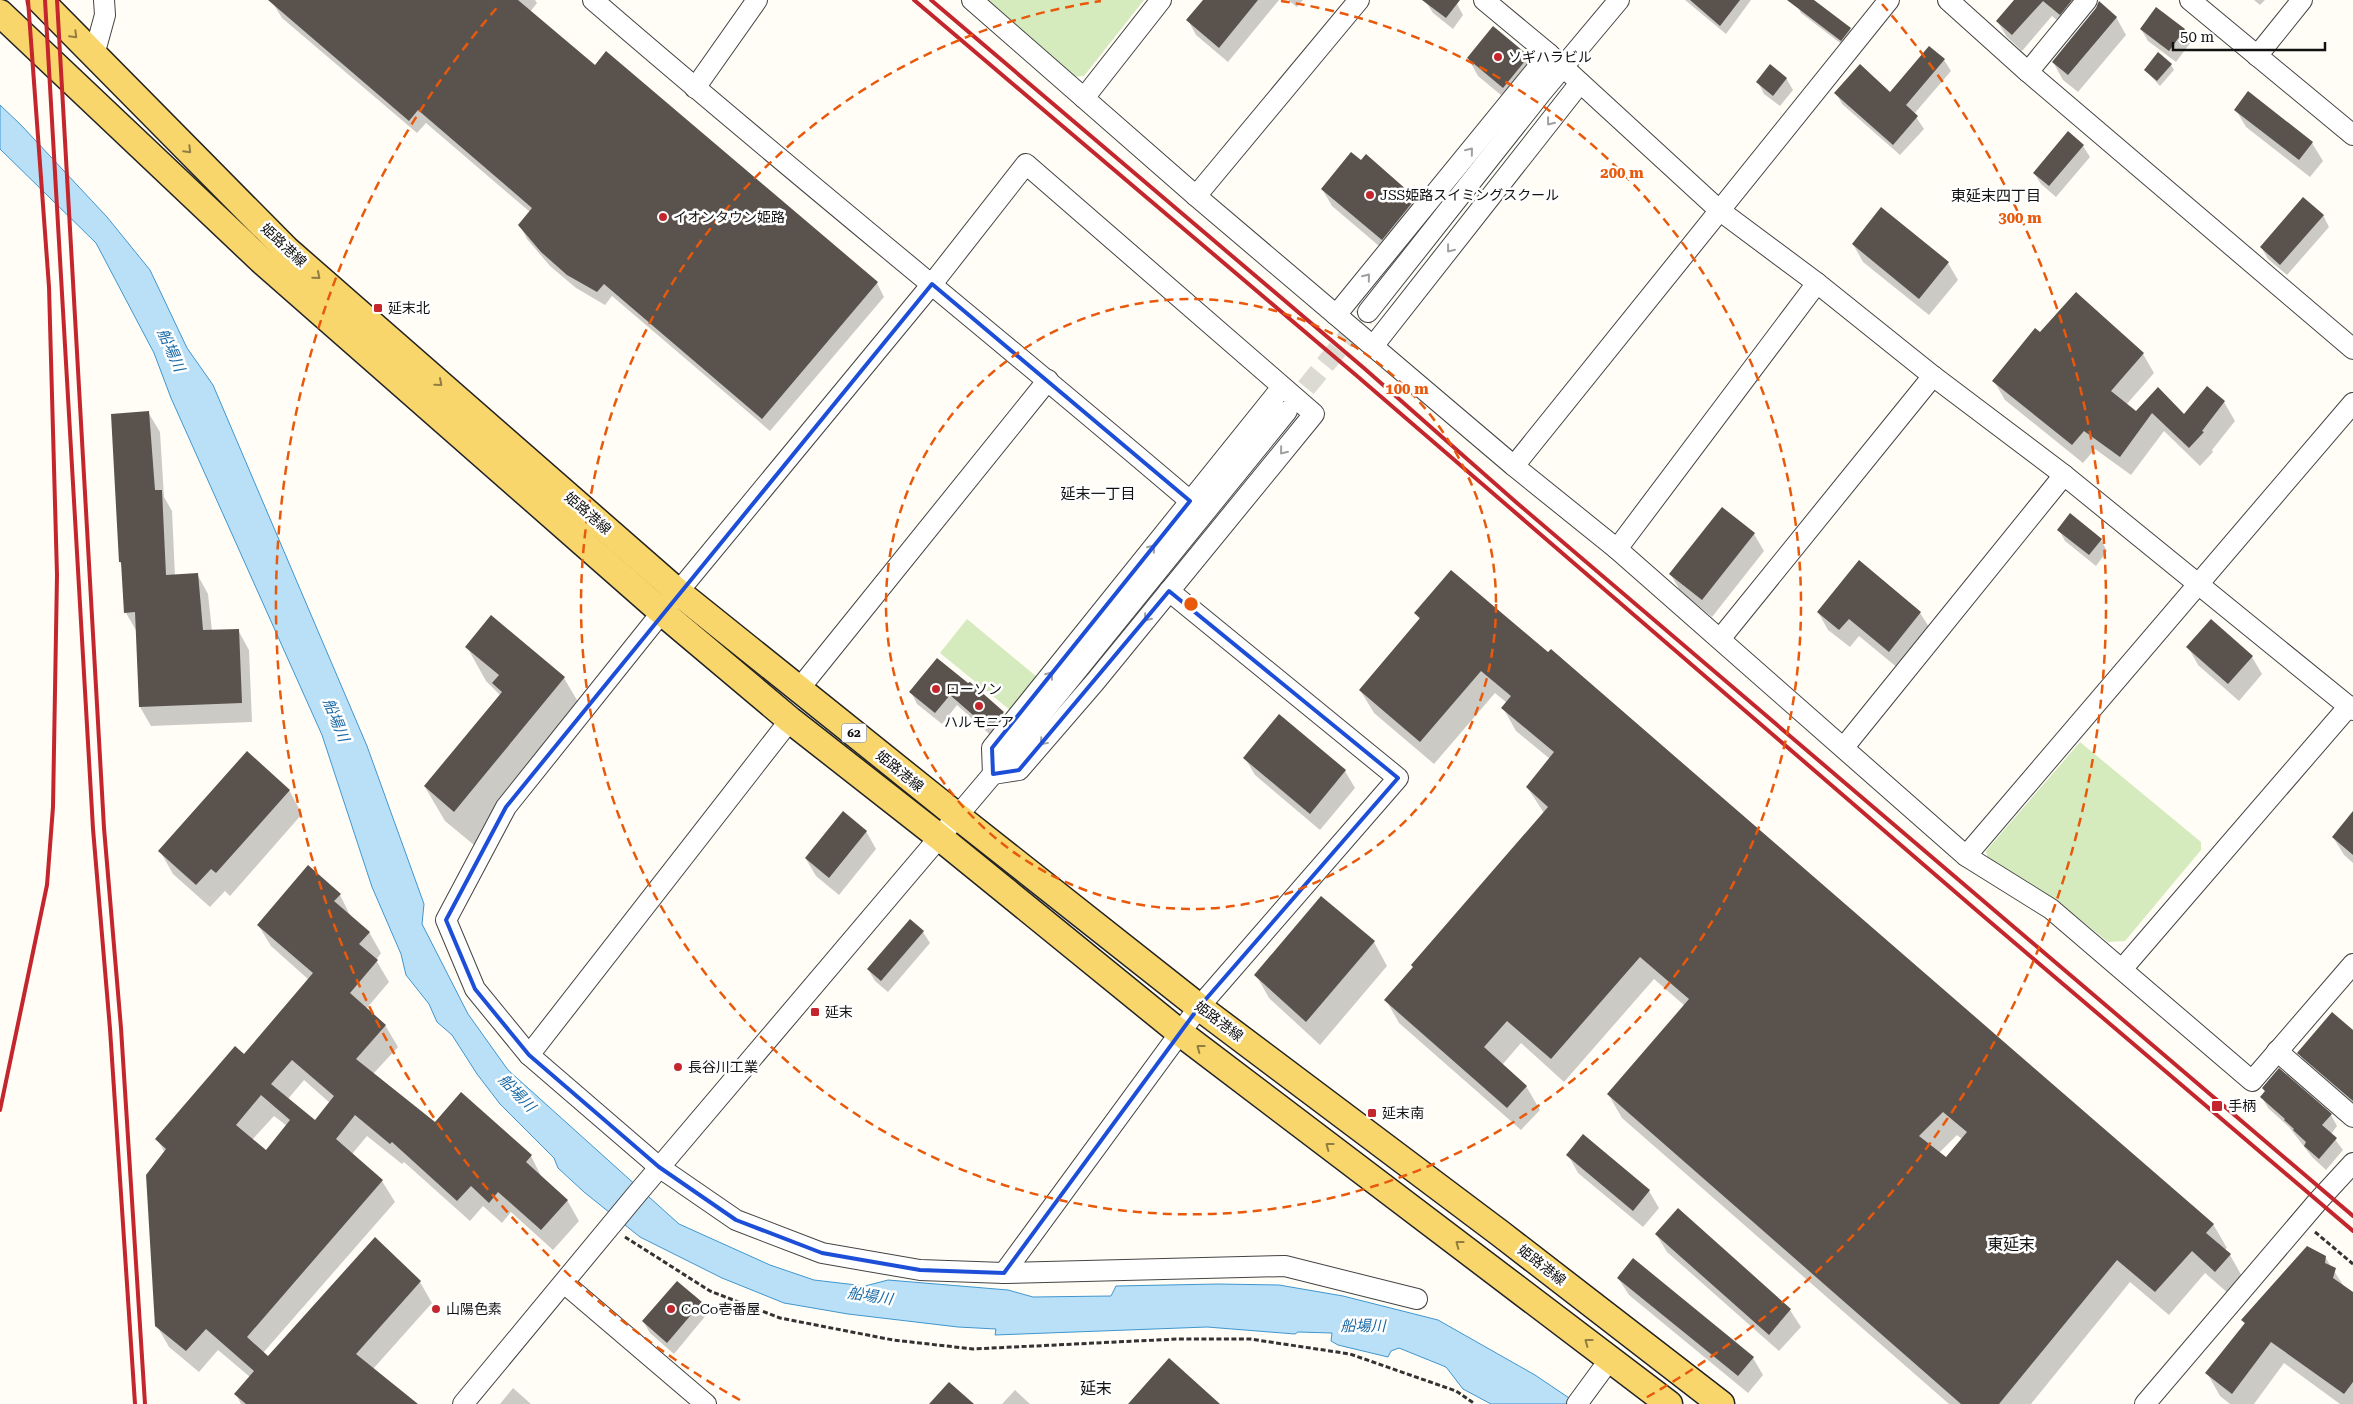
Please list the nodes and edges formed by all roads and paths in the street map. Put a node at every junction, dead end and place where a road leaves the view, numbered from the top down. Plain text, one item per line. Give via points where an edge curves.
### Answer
1 (40, 0) edge
2 (104, 0) edge
3 (593, 0) edge
4 (757, 0) edge
5 (972, 0) edge
6 (1161, 0) edge
7 (1359, 0) edge
8 (1484, 0) edge
9 (1619, 0) edge
10 (1889, 0) edge
11 (1948, 0) edge
12 (2087, 0) edge
13 (2190, 0) edge
14 (2302, 0) edge
15 (0, 13) edge
16 (94, 55) junction
17 (2257, 56) junction
18 (1556, 61) junction
19 (2028, 72) junction
20 (1580, 83) junction
21 (695, 88) junction
22 (1084, 98) junction
23 (2353, 135) edge
24 (1196, 196) junction
25 (1719, 210) junction
26 (1817, 283) junction
27 (932, 284) junction
28 (1368, 312) tunnel mouth
29 (1336, 315) junction
30 (1374, 345) junction
31 (2353, 349) edge
32 (1933, 376) junction
33 (1048, 380) junction
34 (1282, 387) junction
35 (2353, 403) edge
36 (1287, 411) tunnel mouth
37 (1514, 466) junction
38 (2064, 475) junction
39 (1190, 501) junction
40 (1617, 549) junction
41 (2198, 584) junction
42 (1169, 591) junction
43 (678, 592) junction
44 (663, 613) junction
45 (1720, 639) junction
46 (799, 689) junction
47 (2351, 708) edge
48 (790, 720) junction
49 (1844, 747) junction
50 (993, 774) junction
51 (956, 815) junction
52 (938, 836) junction
53 (1966, 856) junction
54 (2353, 964) edge
55 (2122, 968) junction
56 (1199, 1006) junction
57 (1179, 1032) junction
58 (2277, 1051) junction
59 (529, 1055) junction
60 (2353, 1117) edge
61 (2353, 1163) edge
62 (659, 1167) junction
63 (2302, 1222) junction
64 (609, 1228) junction
65 (2353, 1264) edge
66 (1004, 1273) junction
67 (564, 1283) junction
68 (1417, 1299) dead end
69 (1610, 1359) junction
70 (463, 1404) edge
71 (706, 1404) edge
72 (1474, 1404) edge
73 (1577, 1404) edge
74 (1669, 1404) edge
75 (1721, 1404) edge
76 (2145, 1404) edge

1 -> 16 main road, 姫路港線 / 62
2 - 16 street via 105,15
3 - 21 street
4 - 21 street
5 - 22 street
6 - 22 street
7 - 24 street
8 - 18 street
9 - 18 street
10 - 25 street
11 - 19 street
12 - 19 street
13 - 17 street
14 - 17 street
15 - 44 main road, 姫路港線 / 62 via 261,260
16 -> 43 main road, 姫路港線 / 62 via 286,249
17 - 23 street
18 - 20 street
18 - 28 street
29 -> 18 street
19 - 31 street
20 - 25 street
20 -> 30 street
21 - 27 street
22 - 24 street
24 - 29 street
25 - 26 street
25 - 37 street
26 - 32 street
26 - 40 street
27 - 33 street
27 - 34 street via 1026,164
27 - 43 street
29 - 30 street
30 - 37 street
32 - 38 street
32 - 45 street
33 - 39 street
33 - 46 street
34 - 39 street
34 -> 42 street via 1314,414
35 - 41 street
36 - 50 street
37 - 40 street
38 - 41 street
38 - 49 street
50 -> 39 street via 992,748
40 - 45 street
41 - 47 street
41 - 53 street
42 -> 50 street via 1019,770
42 - 56 street via 1398,778
43 - 44 street
43 - 46 main road, 姫路港線 / 62
44 - 48 main road, 姫路港線 / 62
44 - 59 street via 506,807 446,920 475,989
45 - 49 street
46 - 51 main road, 姫路港線 / 62
47 - 55 street
48 - 52 main road, 姫路港線 / 62
48 - 59 street
49 - 53 street
50 - 51 street
51 - 52 street
51 - 56 main road, 姫路港線 / 62
52 - 57 main road, 姫路港線 / 62
52 - 62 street
53 - 55 street via 2051,909
54 - 58 street
55 - 58 street via 2252,1081
56 - 57 street
56 - 75 main road, 姫路港線 / 62
57 - 66 street
69 -> 57 main road, 姫路港線 / 62
58 - 60 street
59 - 62 street
61 - 63 street
62 - 64 street
62 - 66 street via 736,1220 822,1253 920,1270
63 - 65 path
63 - 76 street
64 - 67 street
64 - 72 path via 710,1291 780,1318 892,1340 973,1348 1250,1339 1350,1354 1456,1391
66 - 68 street via 1285,1266
67 - 70 street
67 - 71 street
69 - 73 street
69 - 74 main road, 姫路港線 / 62

